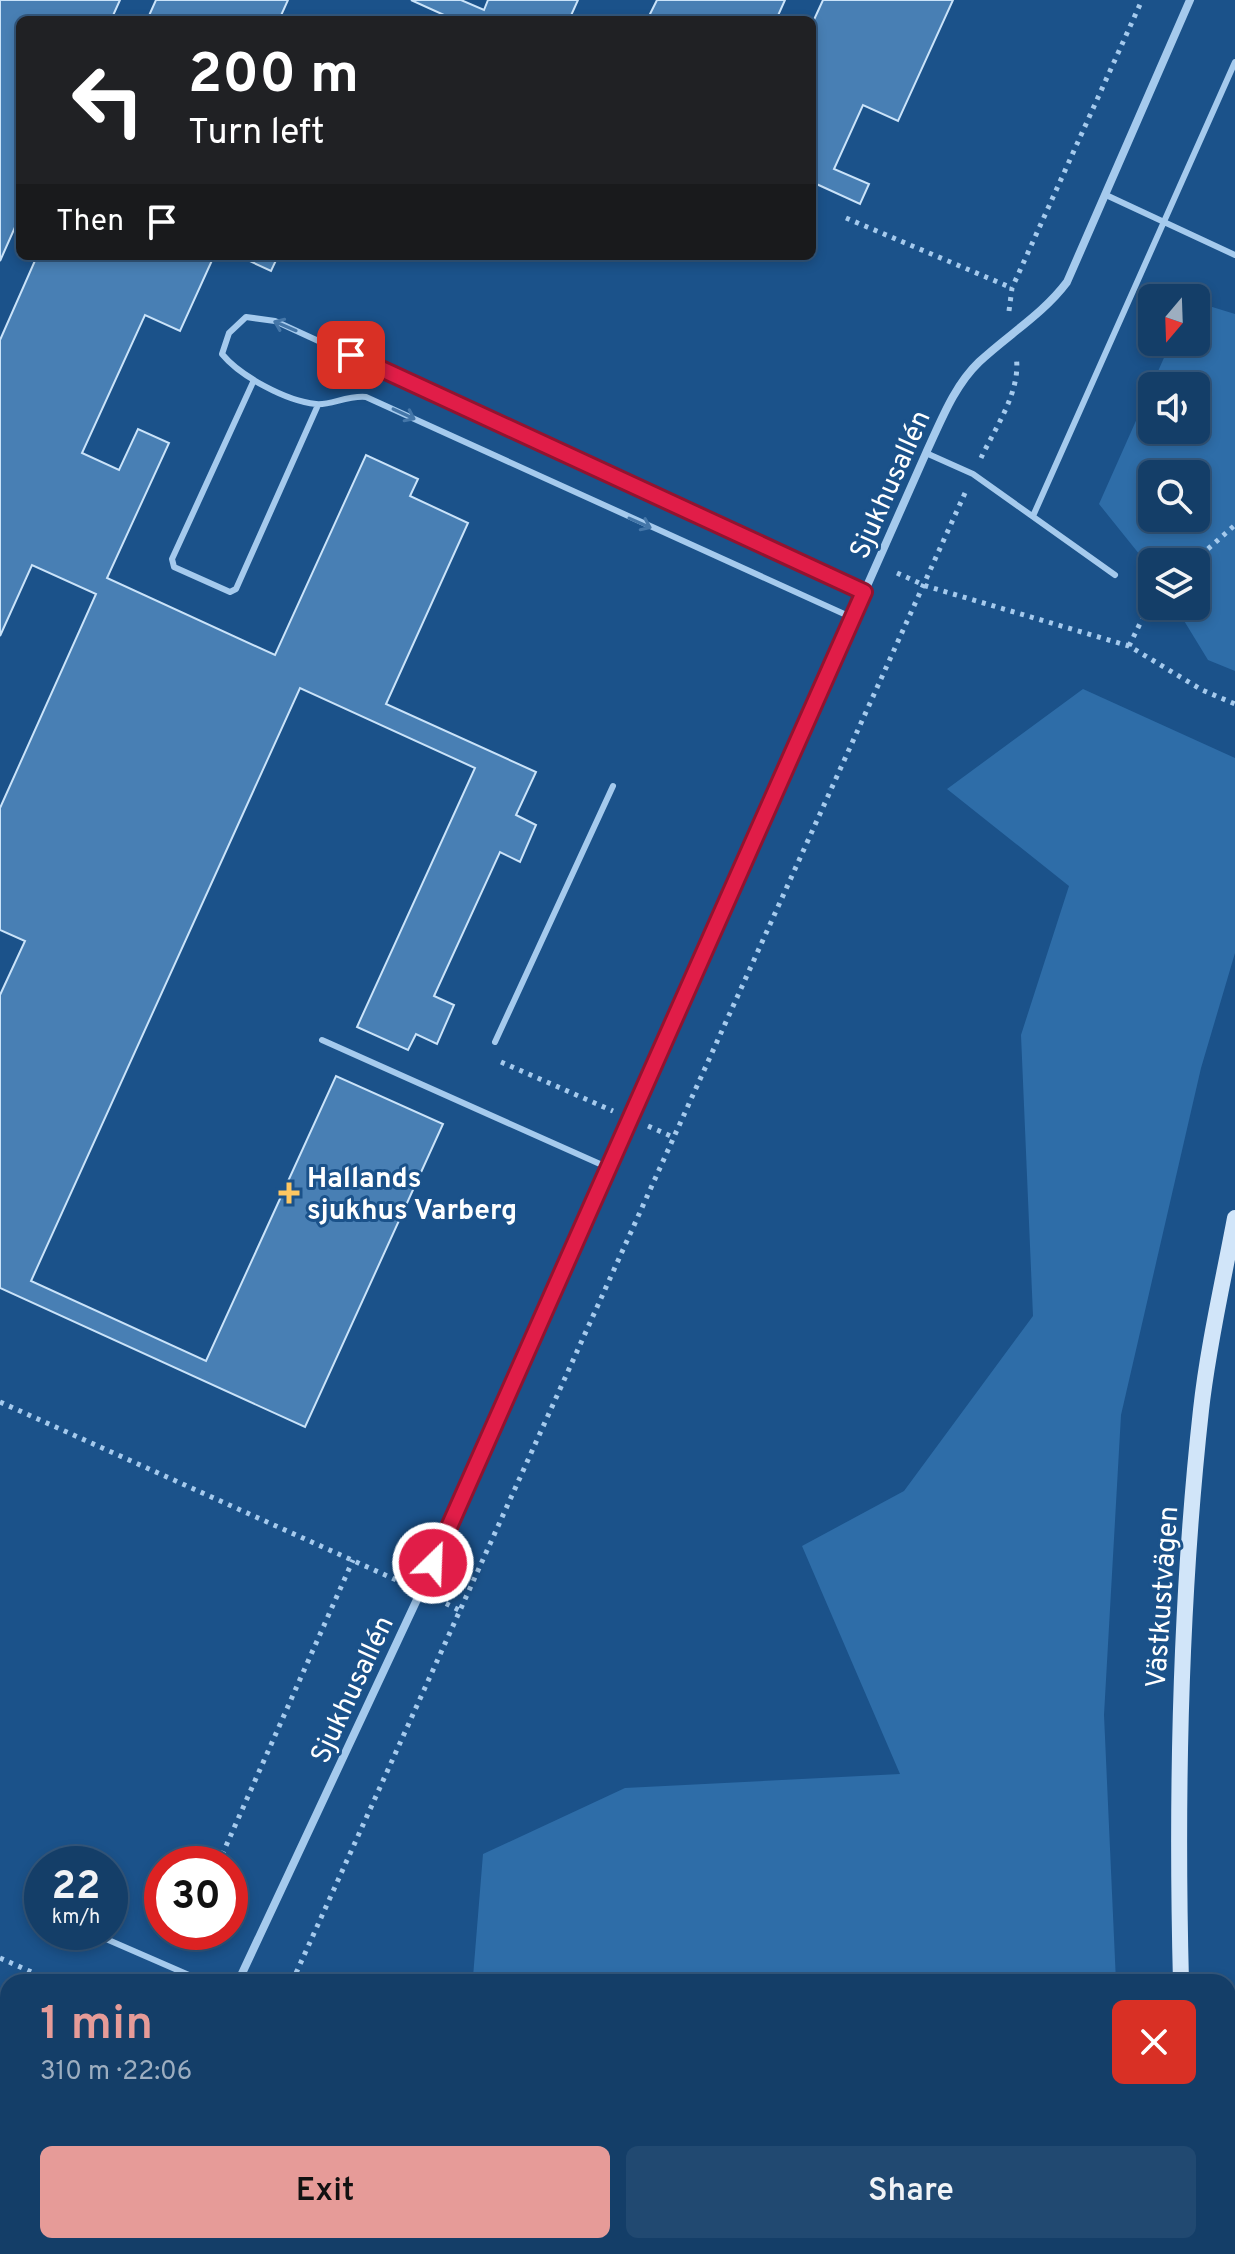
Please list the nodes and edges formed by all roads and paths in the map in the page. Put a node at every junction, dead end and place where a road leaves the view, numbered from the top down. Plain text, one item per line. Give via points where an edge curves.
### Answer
1 (1142, 0) edge
2 (1190, 0) edge
3 (1235, 62) edge
4 (1106, 195) junction
5 (846, 218) dead end
6 (1164, 222) junction
7 (1235, 255) edge
8 (1012, 288) junction
9 (1013, 334) junction
10 (254, 380) junction
11 (318, 405) junction
12 (926, 453) junction
13 (973, 474) junction
14 (1033, 516) junction
15 (1235, 525) edge
16 (1209, 548) edge
17 (878, 564) junction
18 (1115, 575) dead end
19 (926, 586) junction
20 (864, 592) junction
21 (853, 618) junction
22 (1142, 620) edge
23 (1129, 646) junction
24 (1235, 704) edge
25 (613, 786) dead end
26 (322, 1040) dead end
27 (495, 1042) joint
28 (631, 1119) junction
29 (673, 1137) junction
30 (609, 1168) junction
31 (1235, 1218) edge
32 (0, 1402) edge
33 (353, 1560) junction
34 (421, 1591) junction
35 (461, 1611) junction
36 (226, 1846) edge
37 (128, 1949) edge
38 (0, 1958) edge
39 (36, 1974) edge
40 (187, 1974) edge
41 (242, 1974) edge
42 (296, 1974) edge
43 (1181, 1974) edge

1 - 8 path
2 - 4 street, Sjukhusallén
3 - 6 lane
4 - 6 lane
4 - 9 street, Sjukhusallén via 1067,282
5 - 8 path
6 - 7 lane
6 - 14 lane
8 - 9 path
9 - 12 street, Sjukhusallén via 963,380
9 - 13 path via 1019,370
10 - 11 lane
10 - 11 lane via 172,559 174,567 230,592 236,589
20 -> 10 lane via 287,326 246,317 229,333 222,354 237,372
11 -> 21 lane via 348,395 366,397
12 - 13 lane
12 - 17 street, Sjukhusallén
13 - 14 lane
13 - 19 path
14 - 18 lane
15 - 16 path
17 - 19 path
17 - 20 street, Sjukhusallén
19 - 23 path
19 - 29 path
20 - 21 street, Sjukhusallén
21 - 28 street, Sjukhusallén
22 - 23 path
23 - 24 path
25 - 27 lane
26 - 30 lane
27 - 28 path via 493,1055 499,1061
28 - 29 path
28 - 30 street, Sjukhusallén
29 - 35 path
30 - 34 street, Sjukhusallén
31 - 43 street, Västkustvägen via 1201,1408 1191,1537 1179,1710
32 - 33 path
33 - 34 path
33 - 36 path
34 - 35 path
34 - 41 street, Sjukhusallén
35 - 42 path
37 - 40 lane
38 - 39 path

